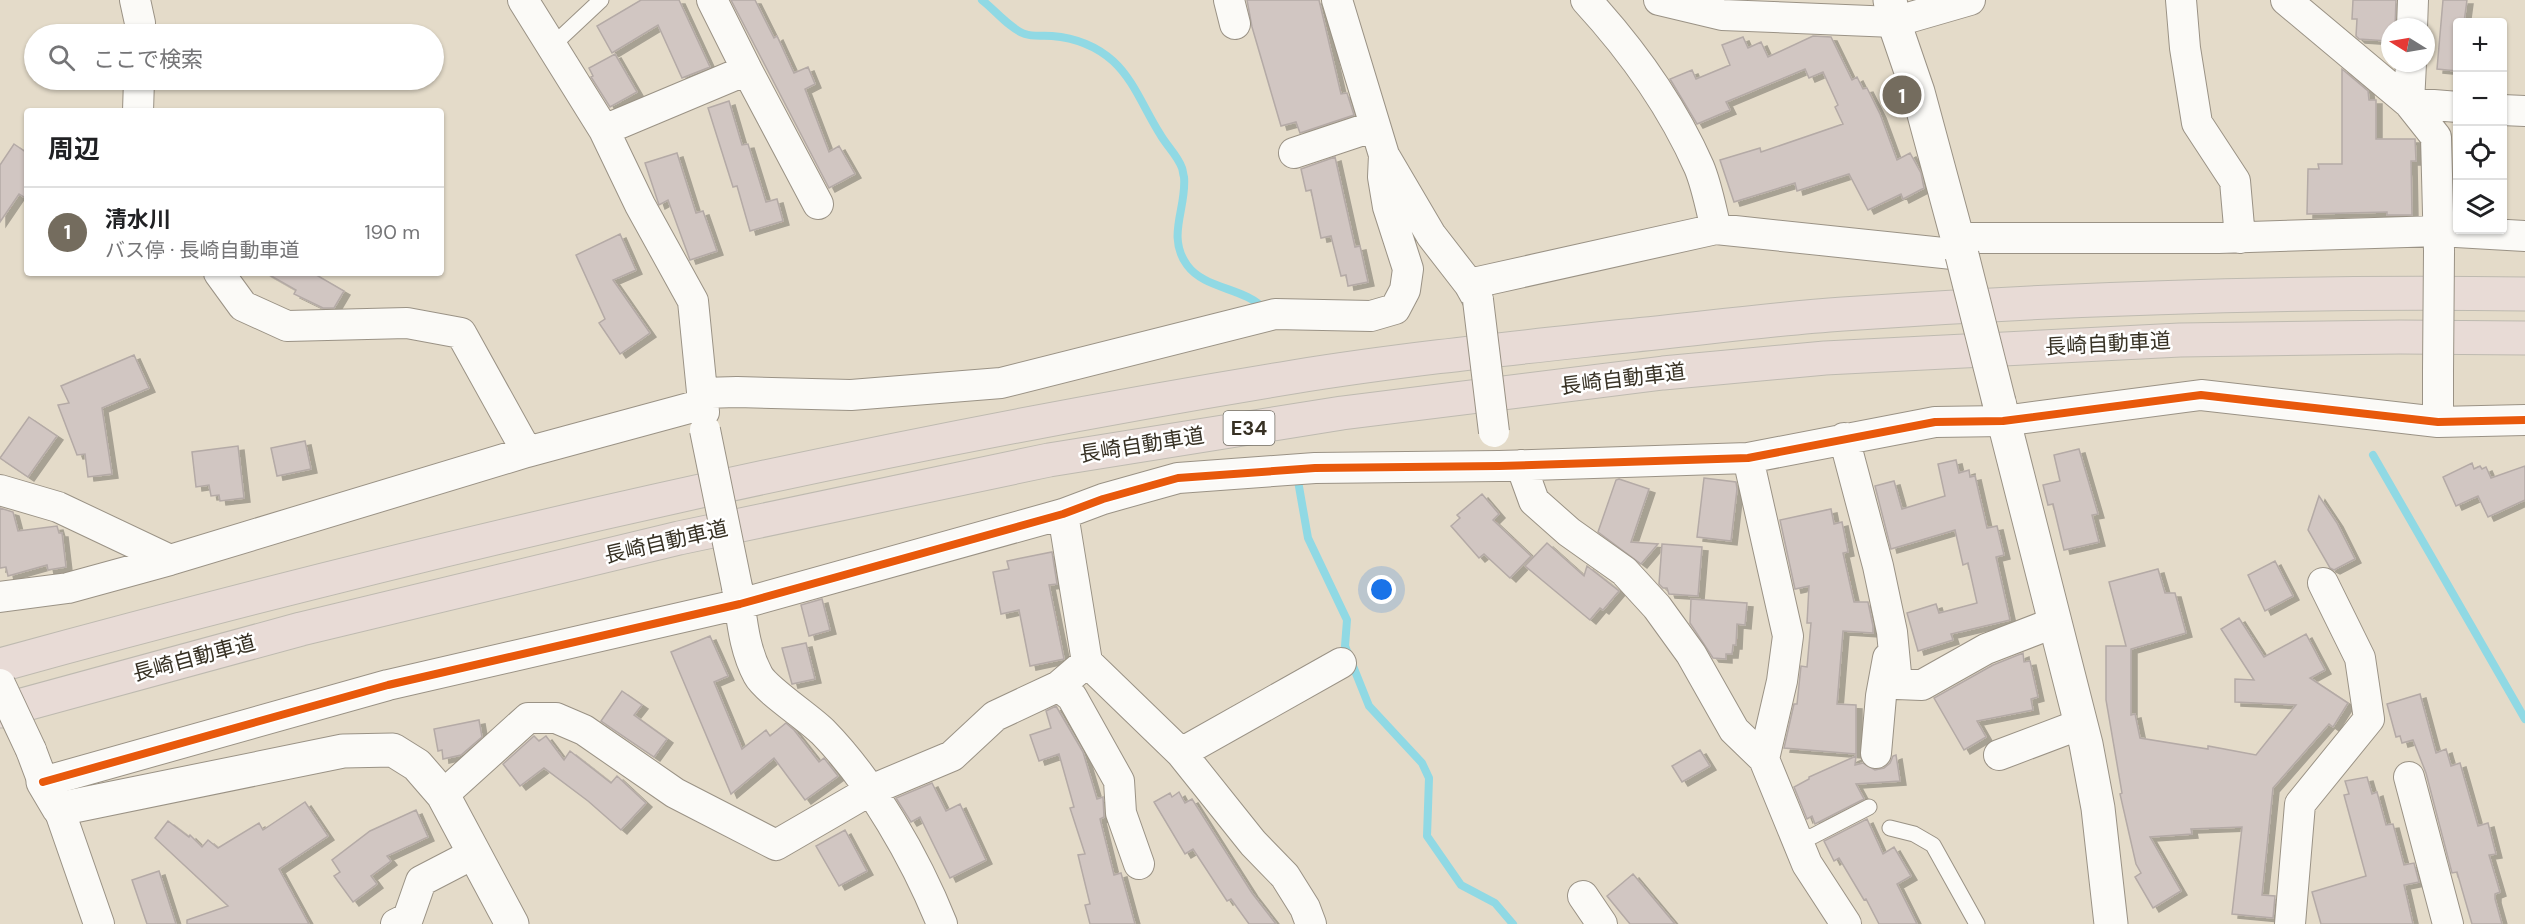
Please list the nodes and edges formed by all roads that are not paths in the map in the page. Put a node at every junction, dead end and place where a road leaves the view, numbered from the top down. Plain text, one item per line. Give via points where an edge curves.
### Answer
1 (135, 0) edge
2 (523, 0) edge
3 (601, 0) edge
4 (712, 0) edge
5 (1337, 0) edge
6 (1586, 0) edge
7 (1659, 0) edge
8 (1970, 0) edge
9 (2181, 0) edge
10 (2286, 0) edge
11 (2413, 0) edge
12 (1892, 11) edge
13 (2412, 18) edge
14 (140, 24) edge
15 (553, 45) junction
16 (747, 70) junction
17 (2411, 72) edge
18 (139, 90) edge
19 (2409, 103) junction
20 (2453, 107) edge
21 (138, 108) edge
22 (2507, 110) edge
23 (2525, 111) edge
24 (1375, 126) junction
25 (604, 130) junction
26 (1294, 153) dead end
27 (1384, 155) junction
28 (818, 204) dead end
29 (1716, 229) junction
30 (2525, 236) edge
31 (2240, 238) junction
32 (2439, 242) junction
33 (1959, 247) junction
34 (221, 276) edge
35 (1473, 292) junction
36 (2525, 294) edge
37 (2525, 338) edge
38 (704, 409) junction
39 (2001, 412) junction
40 (2438, 422) junction
41 (2520, 422) edge
42 (1844, 438) junction
43 (527, 452) junction
44 (1748, 458) junction
45 (1510, 465) junction
46 (0, 490) edge
47 (1063, 514) junction
48 (170, 560) junction
49 (2323, 583) dead end
50 (738, 596) junction
51 (0, 597) edge
52 (2056, 622) junction
53 (1892, 632) junction
54 (1087, 662) junction
55 (1341, 663) dead end
56 (0, 664) edge
57 (0, 684) edge
58 (1059, 686) junction
59 (0, 711) edge
60 (2081, 724) junction
61 (1181, 753) junction
62 (1876, 753) dead end
63 (1999, 755) dead end
64 (1764, 759) junction
65 (2409, 777) dead end
66 (43, 782) junction
67 (871, 790) junction
68 (443, 795) junction
69 (1869, 807) dead end
70 (59, 809) junction
71 (1890, 828) dead end
72 (1796, 839) junction
73 (475, 853) junction
74 (1139, 864) dead end
75 (1583, 896) dead end
76 (99, 924) edge
77 (396, 924) edge
78 (512, 924) edge
79 (942, 924) edge
80 (1311, 924) edge
81 (1602, 924) edge
82 (1846, 924) edge
83 (1977, 924) edge
84 (2111, 924) edge
85 (2290, 924) edge
86 (2448, 924) edge

1 - 14 street
2 - 15 street
3 - 15 lane
4 - 16 street
5 - 24 street
6 - 29 street via 1614,30 1676,124 1700,168
7 - 12 street via 1722,15
8 - 12 street
9 - 31 street via 2198,123 2235,181
10 - 19 street
11 - 13 street
12 - 33 street
15 - 25 street
16 - 25 street
16 - 28 street
17 - 19 street
18 - 21 street
19 - 20 street
19 - 32 street via 2436,137
22 - 23 street
24 - 26 street
24 - 27 street
25 - 38 street via 640,206 693,301
27 - 35 street via 1431,235
27 - 38 street via 1388,207 1408,269 1405,290 1395,309 1371,316 1275,314 1001,383 851,395 737,392
29 - 33 street
29 - 35 street
30 - 32 street
31 - 32 street
31 - 33 street
32 - 40 street, bridge
33 - 39 street, bridge
34 - 43 street via 243,306 287,326 407,323 461,333
35 - 45 street, bridge via 1494,432
36 - 56 highway, 長崎自動車道 / E34 via 2240,295 1837,314 1296,376 823,463 348,573
37 - 59 highway, 長崎自動車道 / E34 via 2180,340 1825,358 1663,373 1342,413 1049,460 679,538 301,629
38 - 43 street
38 - 50 street, bridge
39 - 40 street via 2201,395
39 - 42 street
39 - 52 street
40 - 41 street
42 - 44 street
42 - 53 street
43 - 48 street
44 - 45 street
44 - 64 street via 1788,636
45 - 47 street via 1315,468 1178,478
45 - 64 street via 1534,501 1624,571 1657,607 1691,654 1734,730
46 - 48 street via 58,507
47 - 50 street
47 - 54 street
48 - 51 street via 68,588
49 - 85 street via 2360,658 2369,719 2300,804
50 - 66 street via 388,685
50 - 67 street via 744,640 759,677 822,732
52 - 53 street via 1986,649 1922,685 1897,684
52 - 60 street
53 - 62 street
54 - 58 street
54 - 61 street
55 - 61 street
57 - 66 street, bridge
58 - 67 street via 995,716 952,756
58 - 74 street via 1072,698 1119,781 1121,813
60 - 63 street
60 - 84 street via 2098,808
61 - 80 street via 1253,843 1285,876
64 - 72 street
65 - 86 street
66 - 70 street
67 - 68 street via 776,845 675,793 584,730 556,718 528,718
67 - 79 street via 929,891
68 - 70 street via 417,765 393,750 353,751
68 - 73 street
69 - 72 lane via 1813,836
70 - 76 street
71 - 83 lane via 1914,834 1933,845
72 - 82 street via 1807,864
73 - 77 street via 421,880 408,918
73 - 78 street
75 - 81 street

